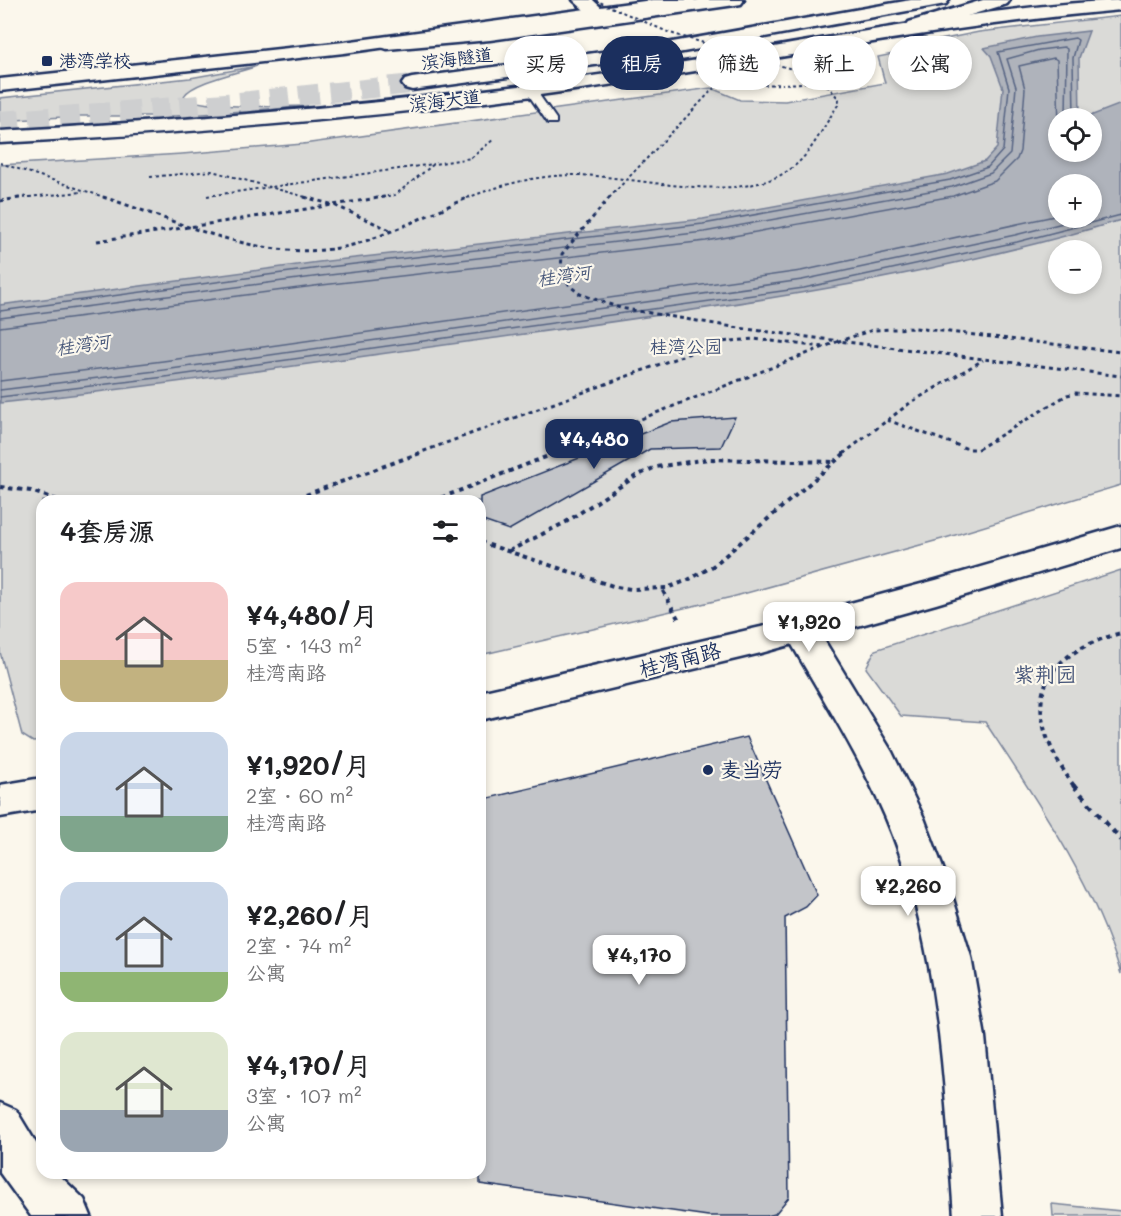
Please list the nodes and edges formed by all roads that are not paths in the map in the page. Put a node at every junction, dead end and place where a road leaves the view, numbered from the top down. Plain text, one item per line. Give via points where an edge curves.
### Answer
1 (582, 0) edge
2 (687, 0) edge
3 (735, 0) edge
4 (940, 0) edge
5 (1001, 0) edge
6 (1121, 5) edge
7 (597, 7) edge
8 (748, 15) dead end
9 (725, 19) dead end
10 (887, 34) junction
11 (387, 43) junction
12 (412, 84) tunnel mouth
13 (0, 85) edge
14 (531, 91) junction
15 (552, 121) dead end
16 (0, 137) edge
17 (1121, 537) edge
18 (800, 629) junction
19 (486, 705) edge
20 (36, 795) edge
21 (0, 801) edge
22 (0, 1126) edge
23 (67, 1216) edge
24 (978, 1216) edge

1 - 7 main road
2 - 7 main road
3 - 11 main road via 490,35
4 - 12 main road, 滨海隧道 via 661,50
5 - 10 main road
6 - 10 main road
7 - 11 main road
8 - 9 main road
10 - 14 main road, 滨海大道
11 - 13 main road
14 - 15 lane
14 - 16 main road, 滨海大道 via 303,117
17 - 18 main road, 桂湾南路
18 - 19 main road, 桂湾南路
18 - 24 main road via 879,763 906,818 927,879 950,957 963,1037
20 - 21 main road
22 - 23 main road via 26,1171

